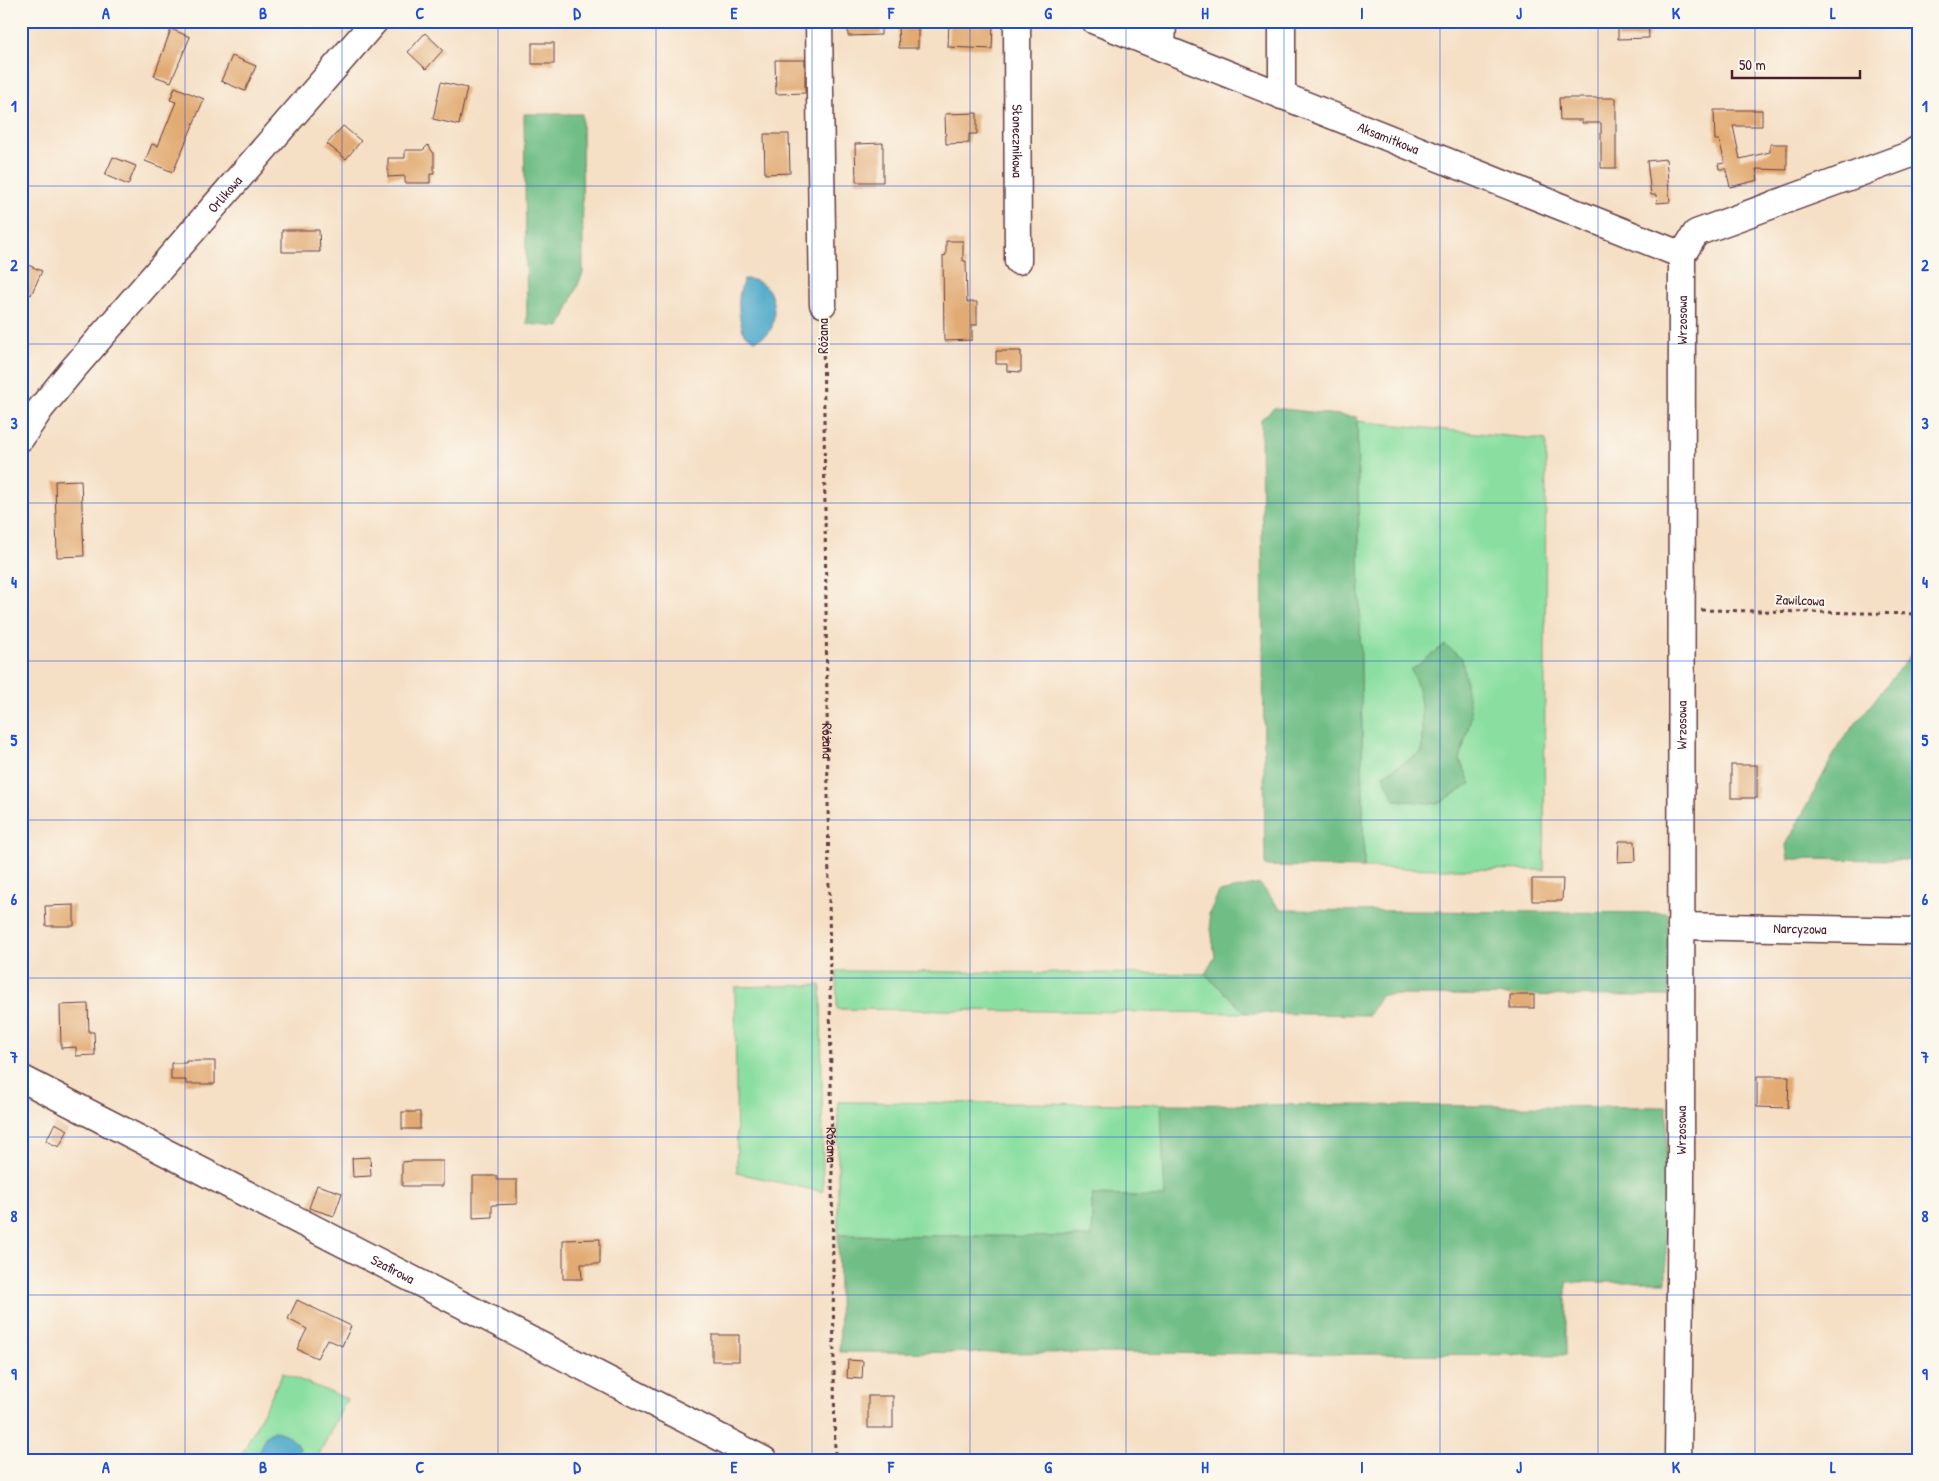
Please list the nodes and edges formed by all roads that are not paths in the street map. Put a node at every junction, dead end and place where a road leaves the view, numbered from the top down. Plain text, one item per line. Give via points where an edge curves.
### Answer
1 (375, 21) edge
2 (819, 21) edge
3 (1017, 21) edge
4 (1094, 21) edge
5 (1163, 21) edge
6 (1282, 21) edge
7 (1162, 48) junction
8 (1282, 96) junction
9 (1918, 149) edge
10 (1682, 255) junction
11 (1018, 261) dead end
12 (823, 304) road end
13 (21, 438) edge
14 (1682, 926) junction
15 (1918, 931) edge
16 (21, 1078) edge
17 (764, 1460) edge
18 (1678, 1460) edge

1 - 13 street, Orlikowa via 74,369
2 - 12 street, Różana
3 - 11 street, Słonecznikowa
4 - 7 street, Aksamitkowa
5 - 7 street
6 - 8 street
7 - 8 street, Aksamitkowa
8 - 10 street, Aksamitkowa
9 - 10 street via 1696,233
10 - 14 street, Wrzosowa
14 - 15 street, Narcyzowa
14 - 18 street, Wrzosowa
16 - 17 street, Szafirowa

